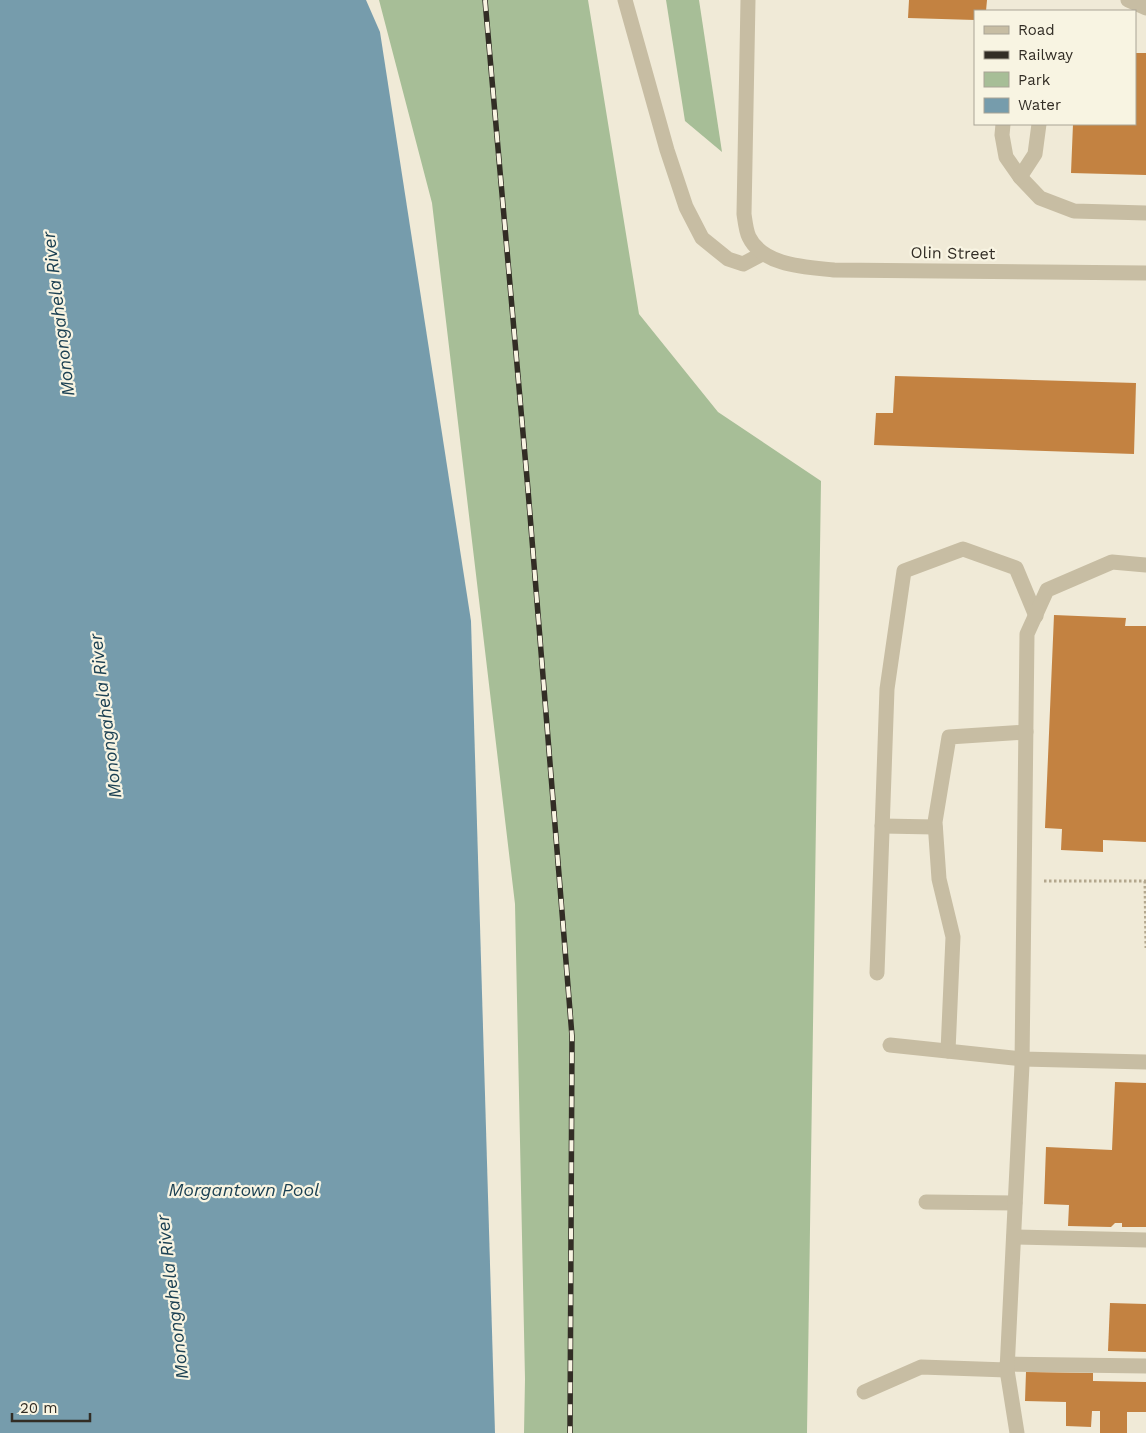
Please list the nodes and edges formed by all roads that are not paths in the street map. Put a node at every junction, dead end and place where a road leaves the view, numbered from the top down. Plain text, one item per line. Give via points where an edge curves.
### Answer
1 (625, 0) edge
2 (748, 0) edge
3 (1128, 0) edge
4 (1146, 8) edge
5 (1003, 125) edge
6 (1039, 125) edge
7 (1020, 177) junction
8 (1146, 213) edge
9 (762, 254) junction
10 (1146, 273) edge
11 (1146, 565) edge
12 (1036, 616) junction
13 (1026, 732) junction
14 (882, 826) junction
15 (935, 827) junction
16 (877, 974) dead end
17 (890, 1045) dead end
18 (948, 1051) junction
19 (1022, 1059) junction
20 (1146, 1062) edge
21 (926, 1202) dead end
22 (1015, 1203) junction
23 (1014, 1237) junction
24 (1146, 1240) edge
25 (1146, 1366) edge
26 (1007, 1367) junction
27 (864, 1392) dead end
28 (1017, 1433) edge

1 - 9 street via 666,150 686,206 702,238 728,260 743,264
2 - 9 street via 744,214 749,237
3 - 4 street
5 - 7 street via 1006,157
6 - 7 street via 1035,154
7 - 8 street via 1040,198 1074,211
9 - 10 street, Olin Street via 795,266 834,270
11 - 12 street via 1112,562 1047,590
12 - 13 street via 1027,634
12 - 14 street via 1016,568 963,549 904,571 887,689
13 - 15 street via 950,737
13 - 19 street
14 - 15 street
14 - 16 street
15 - 18 street via 939,879 953,937
17 - 18 street
18 - 19 street
19 - 20 street
19 - 22 street
21 - 22 street
22 - 23 street
23 - 24 street
23 - 26 street
25 - 26 street
26 - 27 street via 921,1366
26 - 28 street

